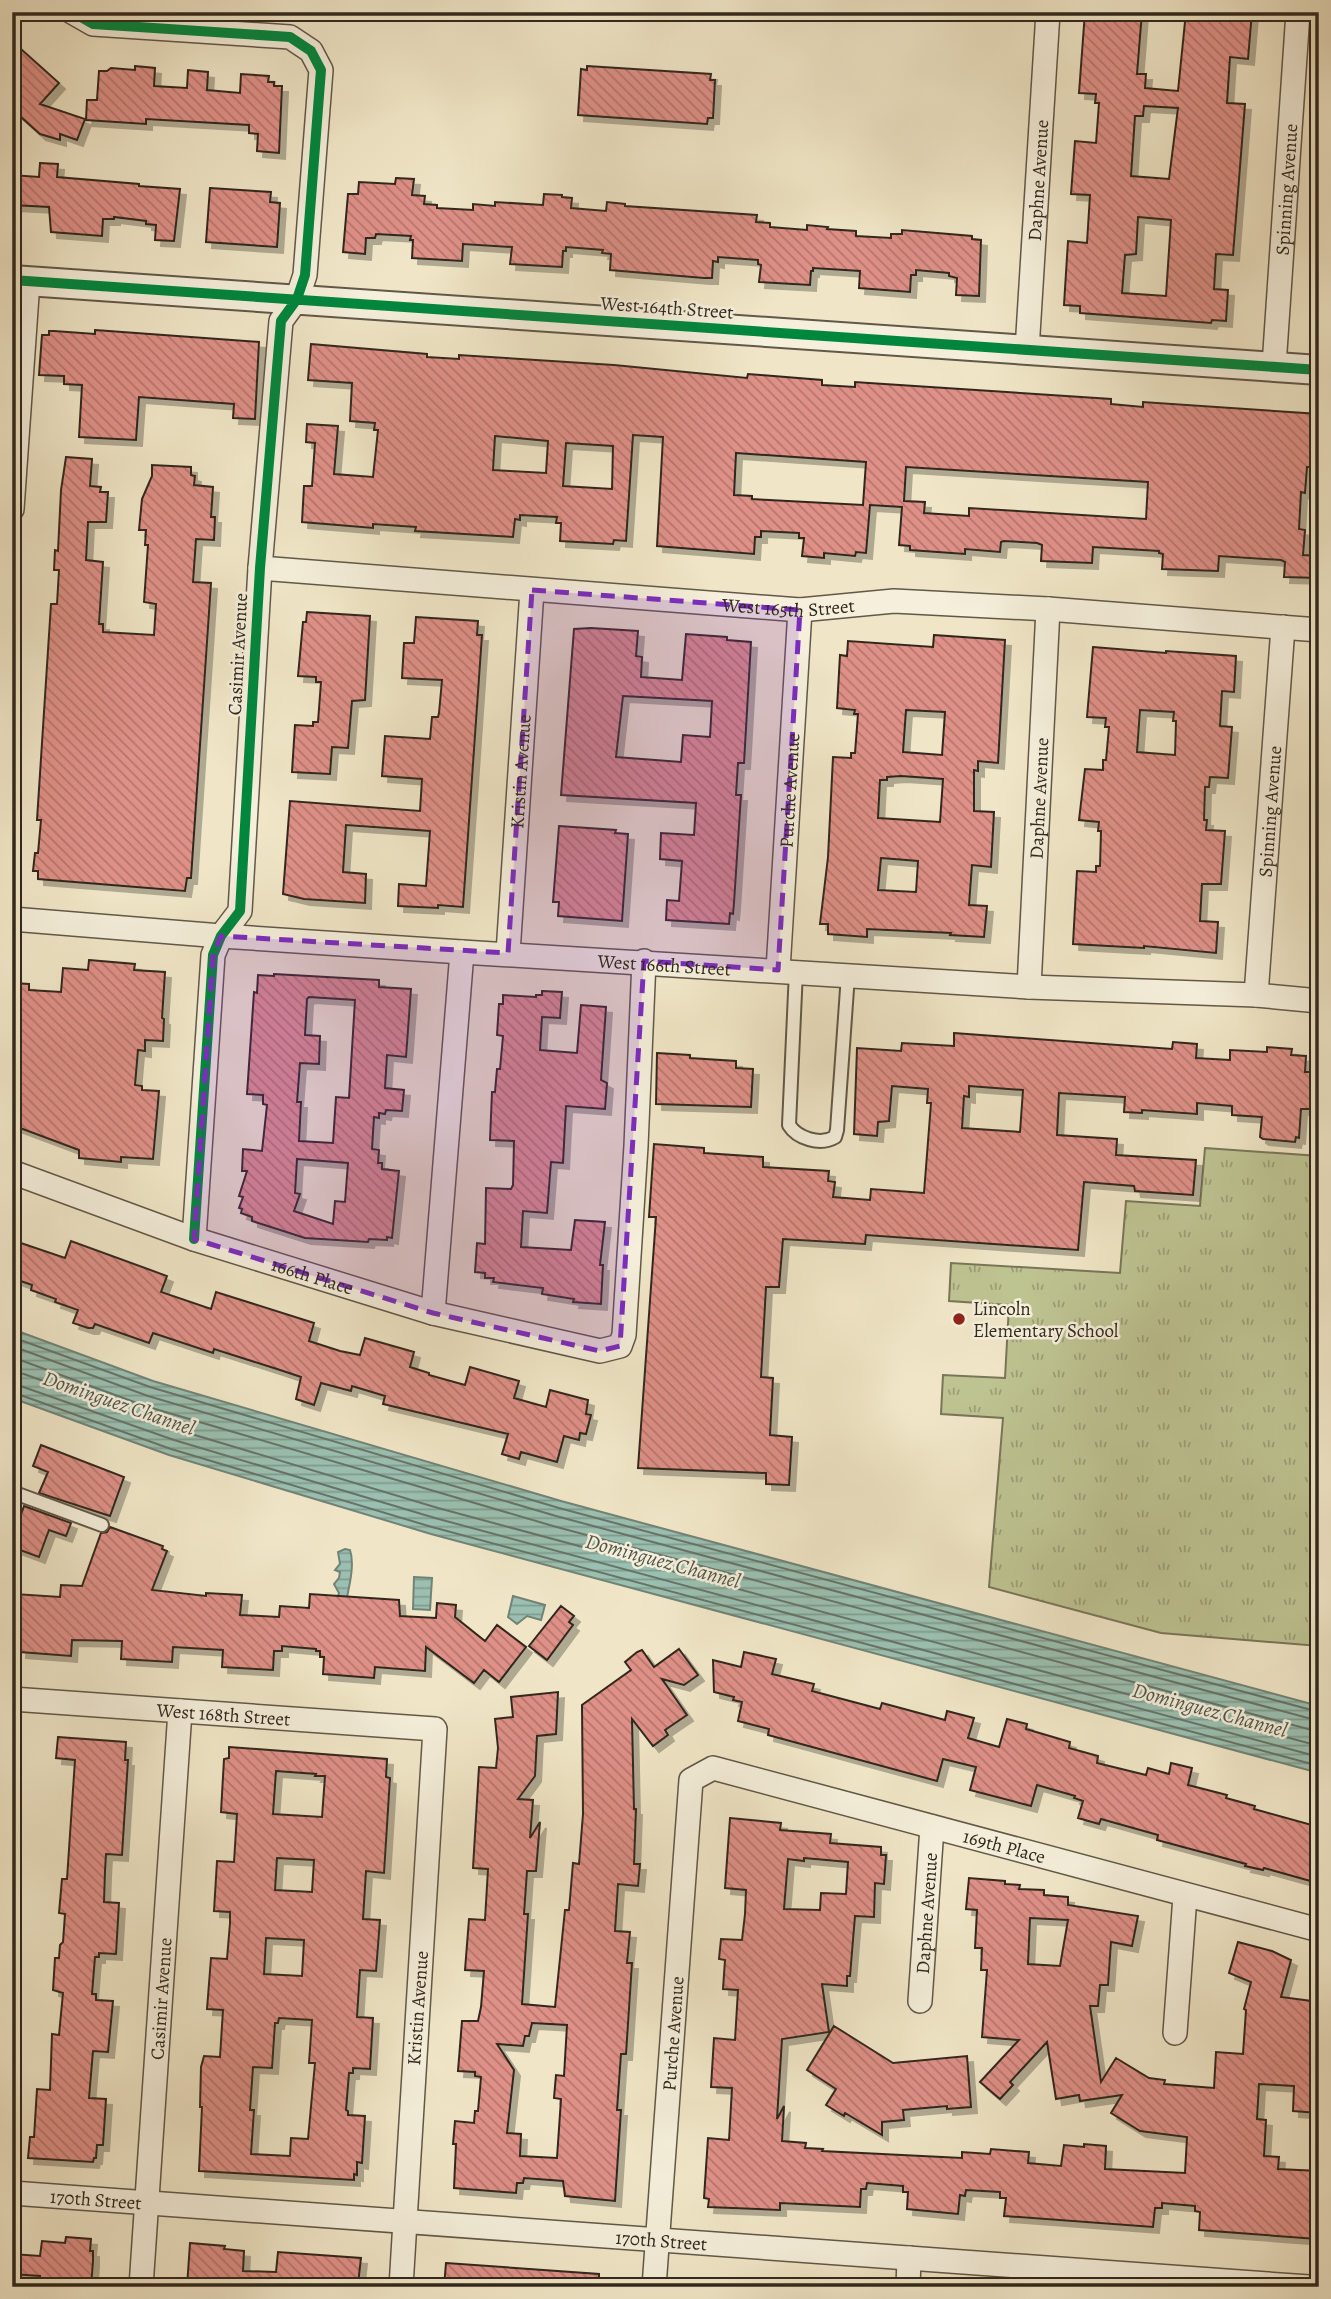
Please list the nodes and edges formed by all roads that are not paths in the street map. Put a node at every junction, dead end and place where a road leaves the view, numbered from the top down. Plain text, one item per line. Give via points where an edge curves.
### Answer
1 (72, 12) edge
2 (1048, 12) edge
3 (1298, 12) edge
4 (20, 280) edge
5 (297, 299) junction
6 (1027, 349) junction
7 (1274, 366) junction
8 (1319, 370) edge
9 (12, 509) edge
10 (260, 568) junction
11 (532, 590) junction
12 (1048, 608) junction
13 (800, 610) junction
14 (1283, 628) junction
15 (1319, 630) edge
16 (12, 919) edge
17 (221, 936) junction
18 (462, 952) junction
19 (508, 953) junction
20 (644, 961) junction
21 (787, 971) junction
22 (848, 975) junction
23 (1029, 987) junction
24 (1256, 995) junction
25 (1319, 1001) edge
26 (12, 1172) edge
27 (194, 1239) junction
28 (433, 1313) junction
29 (12, 1492) edge
30 (102, 1525) dead end
31 (12, 1699) edge
32 (180, 1711) junction
33 (435, 1729) joint
34 (691, 1780) joint
35 (932, 1827) junction
36 (1185, 1896) junction
37 (1319, 1930) edge
38 (920, 2001) dead end
39 (1175, 2033) dead end
40 (12, 2193) edge
41 (146, 2203) junction
42 (404, 2221) junction
43 (657, 2239) junction
44 (909, 2258) junction
45 (1155, 2281) edge
46 (141, 2287) edge
47 (401, 2287) edge
48 (654, 2287) edge
49 (908, 2287) edge
50 (1309, 2287) edge

1 - 5 street, Casimir Avenue via 93,23 289,37 311,51 321,70 305,275
2 - 6 street, Daphne Avenue
3 - 7 street, Spinning Avenue
4 - 5 street, West 164th Street
4 - 9 street
5 - 6 street, West 164th Street
5 - 10 street, Casimir Avenue via 281,321
6 - 7 street, West 164th Street
7 - 8 street, West 164th Street
10 - 11 street, West 165th Street
10 - 17 street, Casimir Avenue via 240,911
11 - 13 street, West 165th Street
11 - 19 street, Kristin Avenue
12 - 13 street, West 165th Street via 894,601
12 - 14 street, West 165th Street
12 - 23 street, Daphne Avenue
13 - 21 street, Purche Avenue
14 - 15 street, West 165th Street
14 - 24 street, Spinning Avenue
16 - 17 street, West 166th Street
17 - 18 street, West 166th Street
17 - 27 street, Casimir Avenue via 213,955
18 - 19 street, West 166th Street
18 - 28 street
19 - 20 street, West 166th Street
20 - 21 street, West 166th Street
20 - 28 street, 166th Place via 631,1245 620,1346 600,1351
21 - 22 street, West 166th Street
21 - 22 lane via 789,1125 803,1138 830,1140 837,1130
22 - 23 street, West 166th Street
23 - 24 street, West 166th Street
24 - 25 street, West 166th Street
26 - 27 street, 166th Place
27 - 28 street, 166th Place
29 - 30 lane
31 - 32 street, West 168th Street
32 - 33 street, West 168th Street
32 - 41 street, Casimir Avenue
33 - 42 street, Kristin Avenue
34 - 35 street, 169th Place via 713,1768
34 - 43 street, Purche Avenue
35 - 36 street, 169th Place
35 - 38 street, Daphne Avenue
36 - 37 street, 169th Place
36 - 39 street
40 - 41 street, 170th Street
41 - 42 street, 170th Street
41 - 46 street, Casimir Avenue
42 - 43 street, 170th Street
42 - 47 street, Kristin Avenue
43 - 44 street, 170th Street
43 - 48 street, Purche Avenue
44 - 45 street, 170th Street
44 - 49 street
45 - 50 street, 170th Street

